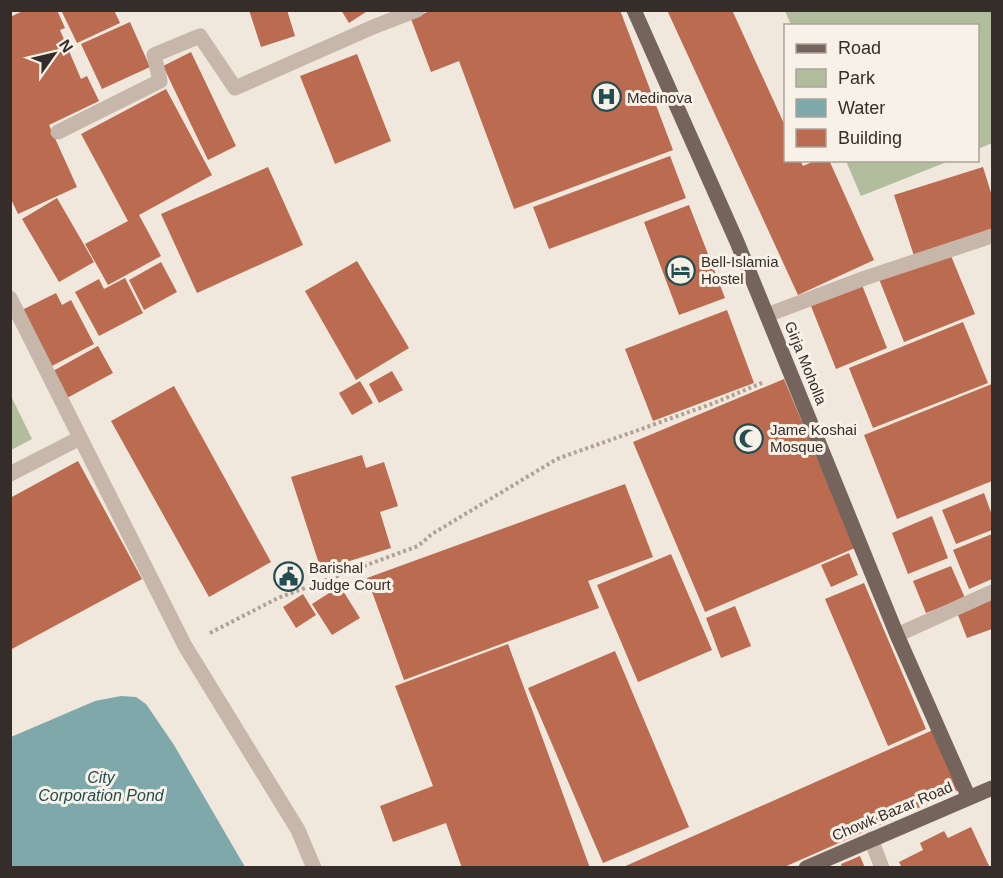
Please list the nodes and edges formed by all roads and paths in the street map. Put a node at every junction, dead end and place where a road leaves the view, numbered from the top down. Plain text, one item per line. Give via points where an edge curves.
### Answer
1 (417, 10) edge
2 (634, 10) edge
3 (58, 132) dead end
4 (993, 236) edge
5 (10, 298) edge
6 (767, 315) junction
7 (789, 371) junction
8 (80, 438) junction
9 (10, 474) edge
10 (993, 592) edge
11 (897, 635) junction
12 (185, 646) junction
13 (993, 788) edge
14 (969, 798) junction
15 (871, 839) junction
16 (314, 867) edge
17 (806, 867) edge
18 (882, 867) edge

1 - 3 street via 235,88 201,36 154,55 160,81
2 - 6 main road, Girja Moholla
4 - 6 street
5 - 8 street
6 - 7 main road, Girja Moholla
7 - 11 main road, Girja Moholla
7 - 12 path via 714,403 557,459 418,546 278,598
8 - 9 street
8 - 12 street
10 - 11 street
11 - 14 main road, Girja Moholla
12 - 16 street via 298,830
13 - 14 main road, Chowk Bazar Road
14 - 15 main road, Chowk Bazar Road
15 - 17 main road, Chowk Bazar Road
15 - 18 street

